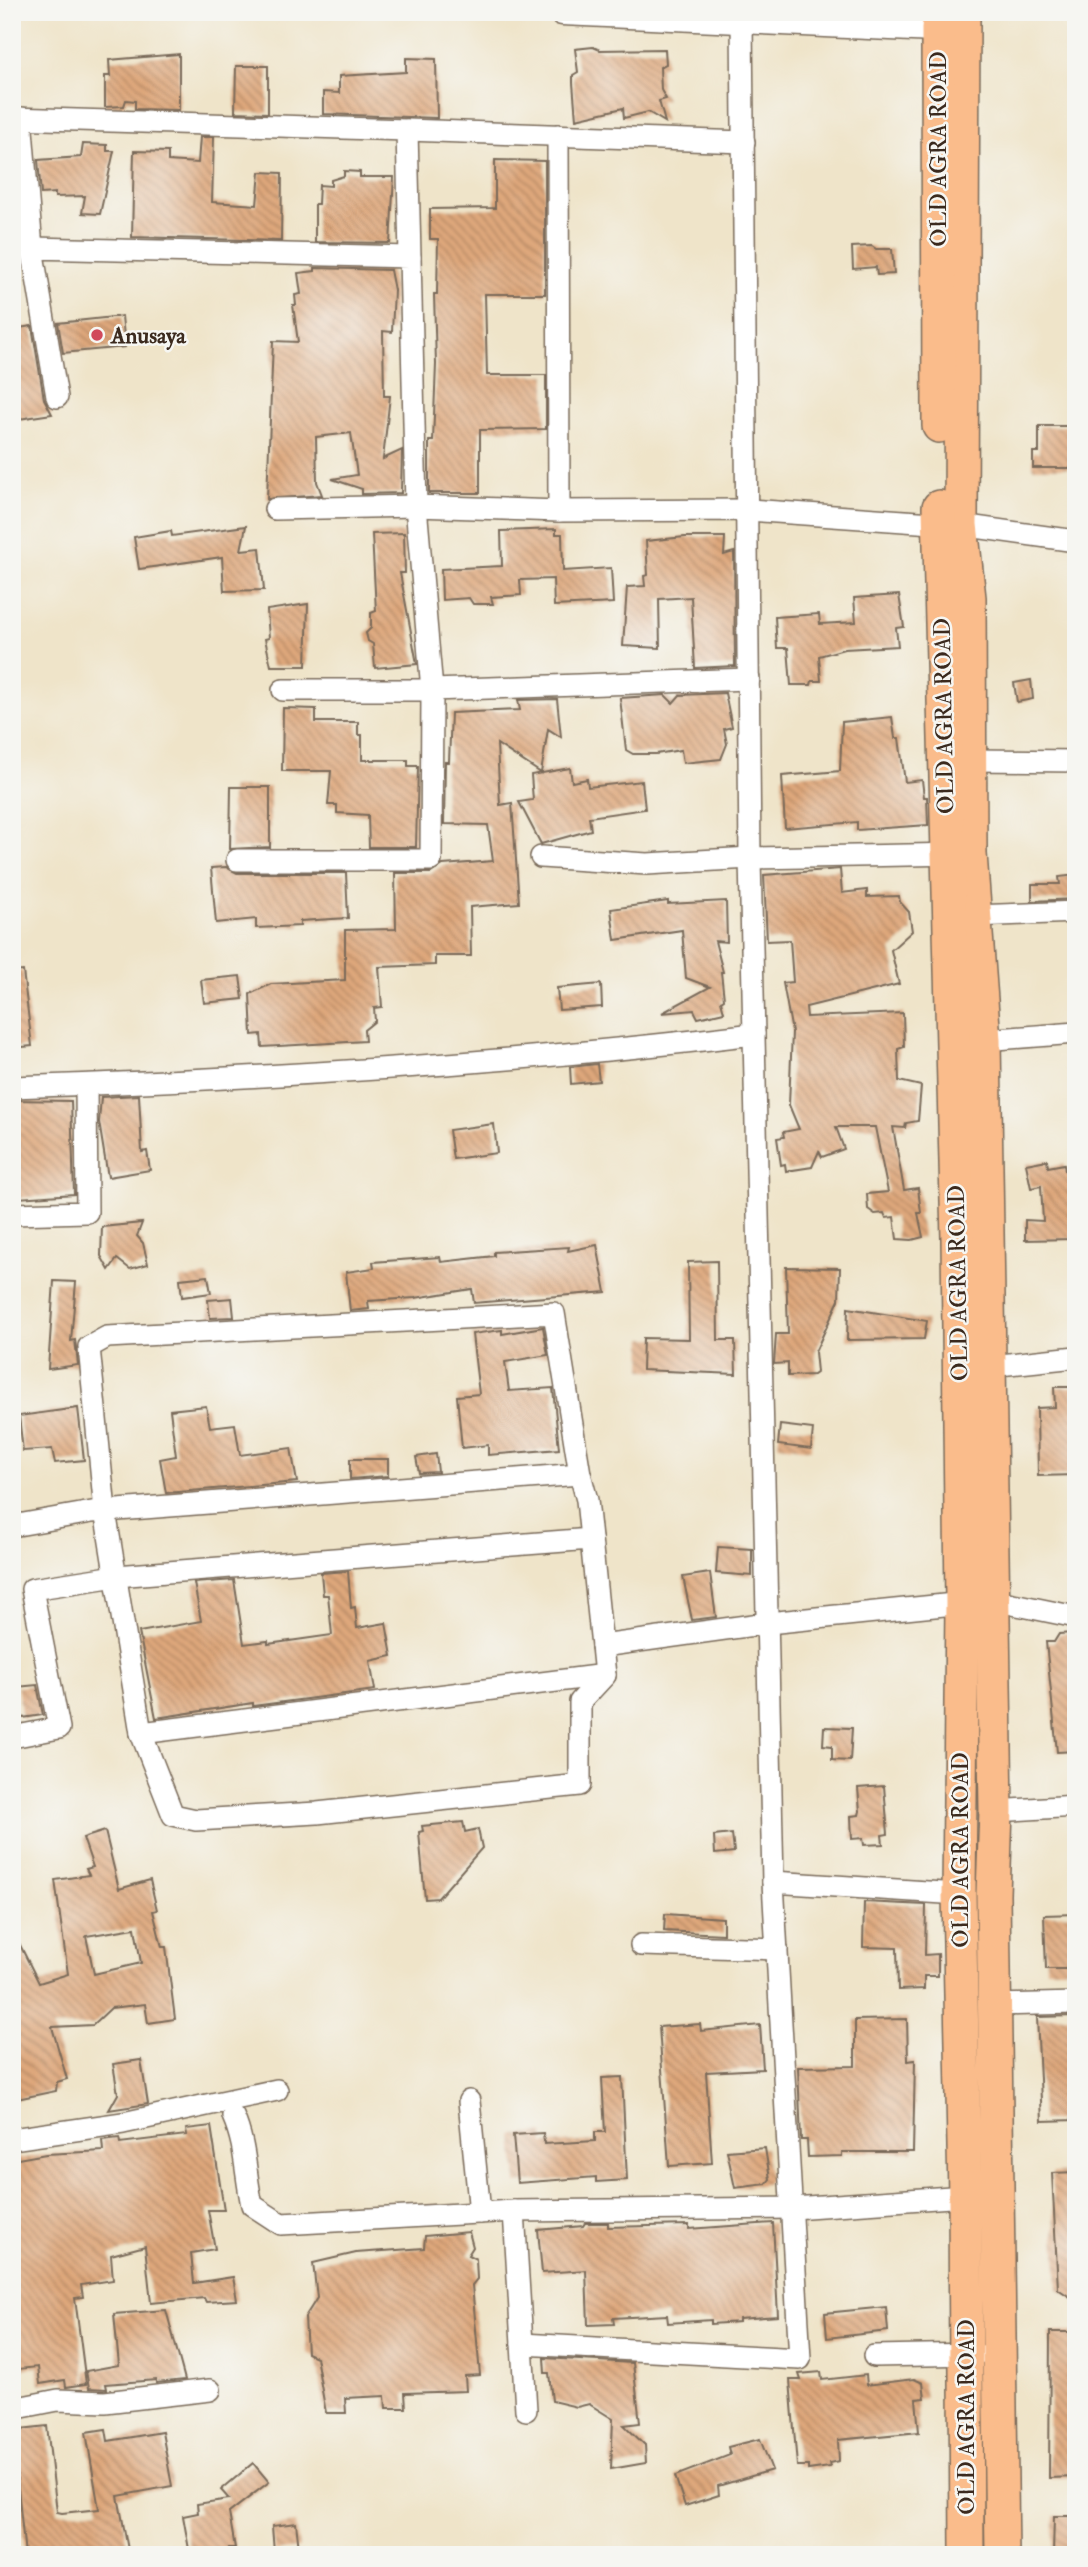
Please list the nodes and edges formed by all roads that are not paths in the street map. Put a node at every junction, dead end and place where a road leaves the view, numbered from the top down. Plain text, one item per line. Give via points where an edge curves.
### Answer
1 (562, 12) edge
2 (743, 19) junction
3 (952, 21) edge
4 (17, 118) edge
5 (407, 130) junction
6 (558, 135) junction
7 (744, 142) junction
8 (32, 248) junction
9 (410, 257) junction
10 (57, 397) dead end
11 (416, 506) junction
12 (275, 509) dead end
13 (749, 510) junction
14 (559, 511) junction
15 (950, 524) junction
16 (1076, 541) edge
17 (749, 679) junction
18 (284, 690) dead end
19 (432, 690) junction
20 (968, 760) junction
21 (1076, 761) edge
22 (958, 854) junction
23 (541, 857) dead end
24 (750, 858) junction
25 (237, 860) dead end
26 (1076, 912) edge
27 (974, 916) junction
28 (1076, 1033) edge
29 (754, 1034) junction
30 (984, 1041) junction
31 (86, 1085) junction
32 (12, 1087) edge
33 (12, 1214) edge
34 (1076, 1357) edge
35 (990, 1366) junction
36 (580, 1474) junction
37 (105, 1511) junction
38 (12, 1526) edge
39 (591, 1539) junction
40 (116, 1576) junction
41 (978, 1602) junction
42 (1076, 1617) edge
43 (768, 1623) junction
44 (602, 1646) junction
45 (605, 1675) junction
46 (141, 1733) junction
47 (12, 1737) edge
48 (1076, 1806) edge
49 (960, 1811) junction
50 (996, 1811) junction
51 (773, 1882) junction
52 (959, 1894) junction
53 (641, 1945) dead end
54 (777, 1949) junction
55 (1076, 2003) edge
56 (994, 2006) junction
57 (277, 2090) dead end
58 (469, 2101) dead end
59 (233, 2116) dead end
60 (12, 2139) edge
61 (965, 2196) junction
62 (793, 2208) junction
63 (514, 2211) junction
64 (480, 2213) junction
65 (522, 2344) junction
66 (1000, 2352) junction
67 (966, 2354) junction
68 (874, 2356) dead end
69 (210, 2390) dead end
70 (12, 2409) edge
71 (526, 2410) dead end
72 (967, 2555) edge
73 (1002, 2555) edge

1 - 2 street
2 - 3 street
2 - 7 street
3 - 15 highway
4 - 5 street
4 - 8 street
5 - 6 street
5 - 9 street
6 - 7 street
6 - 14 street
7 - 13 street
8 - 9 street
8 - 10 street
9 - 11 street
11 - 12 street
11 - 14 street
11 - 19 street
13 - 14 street
13 - 15 street
13 - 17 street
15 - 16 street
15 - 20 highway via 968,598
15 - 22 highway, OLD AGRA ROAD
17 - 19 street
17 - 24 street
18 - 19 street
19 - 25 street via 431,860
20 - 21 street
20 - 22 highway
22 - 24 street
22 - 27 highway
22 - 41 highway, OLD AGRA ROAD via 958,1240
23 - 24 street via 647,864
24 - 29 street
26 - 27 street
27 - 30 highway
28 - 30 street
29 - 31 street via 590,1054
29 - 43 street
30 - 35 highway
31 - 32 street
31 - 33 street via 87,1212
34 - 35 street
35 - 41 highway
36 - 37 street
36 - 37 street via 554,1313 107,1337 89,1347
36 - 39 street
37 - 38 street
37 - 40 street
39 - 40 street
39 - 44 street
40 - 46 street
40 - 47 street via 32,1590 59,1728
41 - 42 street
41 - 43 street
41 - 49 highway, OLD AGRA ROAD
41 - 50 highway
43 - 44 street
43 - 51 street
44 - 45 street
45 - 46 street
45 - 46 street via 580,1702 580,1785 317,1813 196,1820 173,1815
48 - 50 street
49 - 50 highway
49 - 52 highway, OLD AGRA ROAD
50 - 56 highway
51 - 52 street
51 - 54 street
52 - 61 highway, OLD AGRA ROAD
53 - 54 street
54 - 62 street
55 - 56 street
56 - 66 highway
57 - 60 street via 123,2123
58 - 64 street
59 - 64 street via 243,2139 252,2205 281,2224
61 - 62 street
61 - 67 highway, OLD AGRA ROAD
62 - 63 street
62 - 65 street via 800,2360
63 - 64 street
63 - 65 street
65 - 71 street
66 - 67 street
66 - 73 highway
67 - 68 street
67 - 72 highway, OLD AGRA ROAD
69 - 70 street via 105,2402 58,2400

